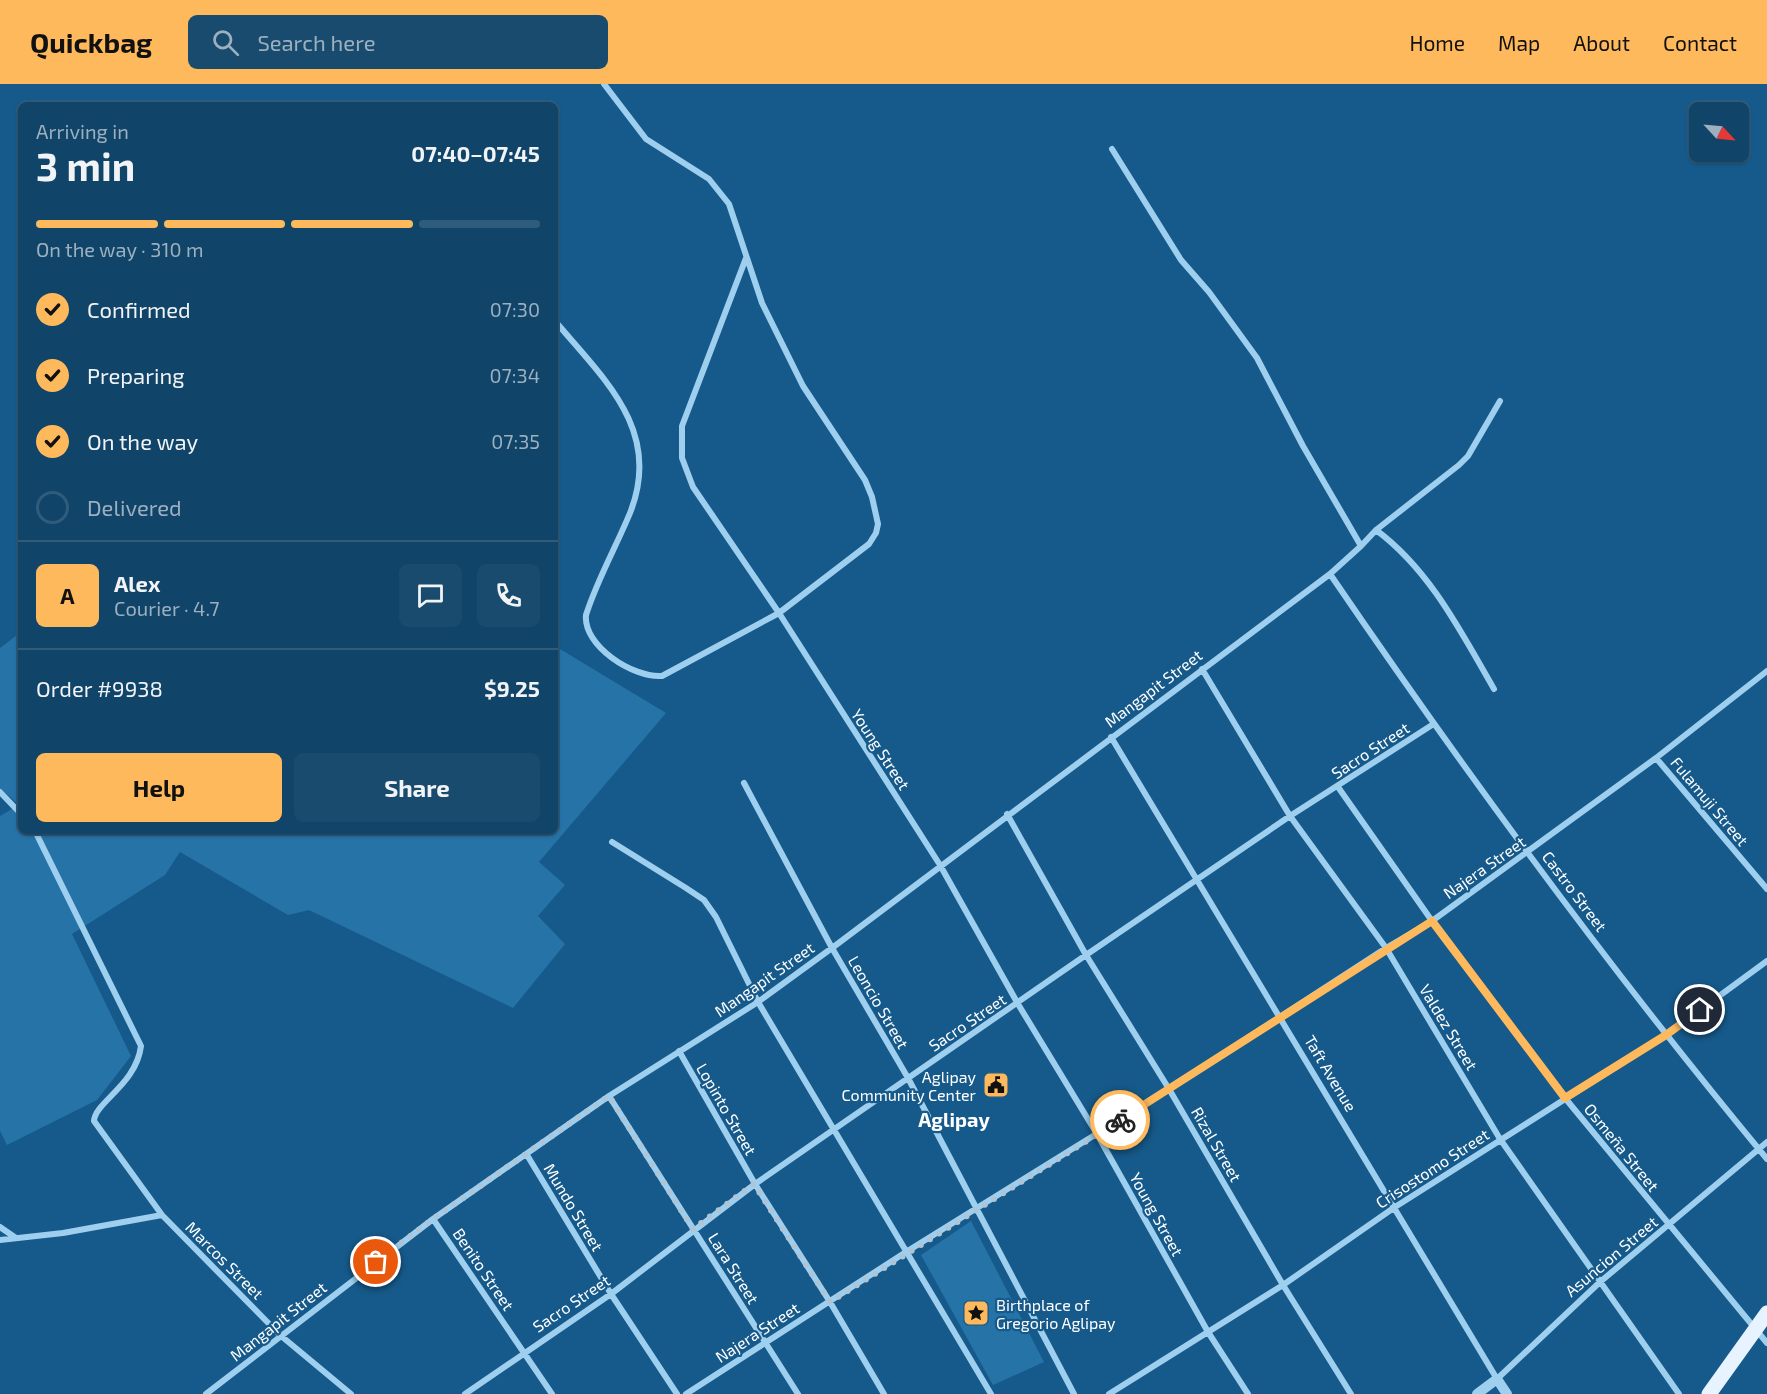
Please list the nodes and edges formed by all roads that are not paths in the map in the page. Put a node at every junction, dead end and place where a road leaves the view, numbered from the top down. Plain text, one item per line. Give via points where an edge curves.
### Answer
1 (604, 84) edge
2 (1112, 149) dead end
3 (746, 258) junction
4 (558, 325) edge
5 (1500, 401) dead end
6 (1376, 530) junction
7 (1361, 546) junction
8 (1330, 574) junction
9 (779, 613) junction
10 (1202, 669) junction
11 (1767, 671) edge
12 (1494, 689) dead end
13 (1432, 725) junction
14 (1111, 737) junction
15 (1656, 758) junction
16 (744, 783) dead end
17 (1338, 787) junction
18 (0, 792) edge
19 (18, 811) edge
20 (1007, 814) junction
21 (1290, 816) junction
22 (36, 834) edge
23 (612, 842) dead end
24 (1529, 852) junction
25 (940, 865) junction
26 (1196, 882) junction
27 (1767, 889) edge
28 (1432, 921) junction
29 (832, 948) junction
30 (1386, 948) junction
31 (1086, 955) junction
32 (1767, 961) edge
33 (758, 1002) junction
34 (1018, 1004) junction
35 (1280, 1017) junction
36 (1666, 1035) junction
37 (679, 1052) junction
38 (908, 1078) junction
39 (1169, 1089) junction
40 (609, 1096) junction
41 (1565, 1098) junction
42 (835, 1129) junction
43 (1097, 1134) junction
44 (1500, 1139) junction
45 (1767, 1142) edge
46 (1759, 1150) junction
47 (527, 1155) junction
48 (1767, 1159) edge
49 (754, 1184) junction
50 (1395, 1207) junction
51 (975, 1210) junction
52 (162, 1215) junction
53 (433, 1219) junction
54 (1670, 1226) junction
55 (0, 1227) edge
56 (693, 1229) junction
57 (17, 1238) junction
58 (0, 1240) edge
59 (906, 1252) junction
60 (1600, 1282) junction
61 (1283, 1286) junction
62 (611, 1293) junction
63 (830, 1302) junction
64 (1767, 1313) edge
65 (1756, 1328) junction
66 (1208, 1332) junction
67 (280, 1335) junction
68 (765, 1342) junction
69 (1767, 1343) edge
70 (524, 1352) junction
71 (1497, 1379) junction
72 (206, 1394) edge
73 (351, 1394) edge
74 (465, 1394) edge
75 (552, 1394) edge
76 (677, 1394) edge
77 (686, 1394) edge
78 (798, 1394) edge
79 (884, 1394) edge
80 (991, 1394) edge
81 (1074, 1394) edge
82 (1109, 1394) edge
83 (1248, 1394) edge
84 (1351, 1394) edge
85 (1477, 1394) edge
86 (1507, 1394) edge
87 (1679, 1394) edge
88 (1709, 1394) edge

1 - 3 street via 646,140 709,179 729,204
2 - 7 street via 1181,260 1257,358
3 - 9 street, Young Street via 682,426 682,458 693,487
3 - 9 street via 762,303 803,386 865,480 878,515 876,533 869,544
4 - 9 street via 620,397 632,422 640,455 640,484 586,615 585,627 591,640 610,656 642,673 662,676
5 - 6 street, Mangapit Street via 1468,456
6 - 7 street, Mangapit Street
6 - 12 street via 1413,563 1450,614
7 - 8 street, Mangapit Street
8 - 10 street, Mangapit Street
8 - 13 street, Castro Street
9 - 25 street, Young Street
10 - 14 street, Mangapit Street
10 - 21 street, Valdez Street
11 - 15 street, Najera Street
13 - 17 street, Sacro Street
13 - 24 street, Castro Street
14 - 20 street, Mangapit Street
14 - 26 street, Taft Avenue
15 - 24 street, Najera Street
15 - 27 street, Fulamuji Street
16 - 29 street, Leoncio Street
17 - 21 street, Sacro Street
17 - 28 street, Osmeña Street
18 - 19 street
20 - 25 street, Mangapit Street
20 - 31 street, Rizal Street
21 - 26 street, Sacro Street
21 - 30 street, Valdez Street
22 - 52 street, Marcos Street via 141,1046 129,1080 97,1112 94,1120
23 - 33 street via 704,900
24 - 28 street, Najera Street
24 - 36 street, Castro Street
25 - 29 street, Mangapit Street
25 - 34 street, Young Street
26 - 31 street, Sacro Street
26 - 35 street, Taft Avenue
28 - 30 street, Najera Street
28 - 41 street, Osmeña Street
29 - 33 street, Mangapit Street
29 - 38 street, Leoncio Street
30 - 35 street, Najera Street
30 - 44 street, Valdez Street
31 - 34 street, Sacro Street
31 - 39 street, Rizal Street
32 - 36 street, Crisostomo Street
33 - 37 street, Mangapit Street
33 - 42 street
34 - 38 street, Sacro Street
34 - 43 street, Young Street
35 - 39 street, Najera Street
35 - 50 street, Taft Avenue
36 - 41 street, Crisostomo Street
36 - 46 street, Castro Street
37 - 40 street, Mangapit Street
37 - 49 street, Lopinto Street
38 - 42 street, Sacro Street
38 - 51 street, Leoncio Street
39 - 43 street, Najera Street
39 - 61 street, Rizal Street
40 - 47 street, Mangapit Street
40 - 56 street, Lara Street
41 - 44 street, Crisostomo Street
41 - 54 street, Osmeña Street
42 - 49 street, Sacro Street
42 - 59 street
43 - 51 street, Najera Street
43 - 66 street, Young Street
44 - 50 street, Crisostomo Street
44 - 60 street, Valdez Street
45 - 46 street, Asuncion Street
46 - 48 street, Castro Street
46 - 54 street, Asuncion Street
47 - 53 street, Mangapit Street
47 - 62 street, Mundo Street
49 - 56 street, Sacro Street
49 - 63 street, Lopinto Street
50 - 61 street, Crisostomo Street
50 - 71 street, Taft Avenue
51 - 59 street, Najera Street
51 - 81 street, Leoncio Street
52 - 57 street
52 - 67 street, Marcos Street
53 - 67 street, Mangapit Street
53 - 70 street, Benito Street
54 - 60 street, Asuncion Street
54 - 65 street, Osmeña Street
55 - 57 street
56 - 62 street, Sacro Street
56 - 68 street, Lara Street
57 - 58 street
59 - 63 street, Najera Street
59 - 80 street
60 - 71 street, Asuncion Street
60 - 87 street, Valdez Street
61 - 66 street, Crisostomo Street
61 - 84 street, Rizal Street
62 - 70 street, Sacro Street
62 - 76 street, Mundo Street
63 - 68 street, Najera Street
63 - 79 street, Lopinto Street
64 - 65 main road
65 - 69 street, Osmeña Street
65 - 88 main road
66 - 82 street, Crisostomo Street
66 - 83 street, Young Street
67 - 72 street, Mangapit Street
67 - 73 street, Marcos Street
68 - 77 street, Najera Street
68 - 78 street, Lara Street
70 - 74 street, Sacro Street
70 - 75 street, Benito Street
71 - 85 street, Asuncion Street
71 - 86 street, Taft Avenue

